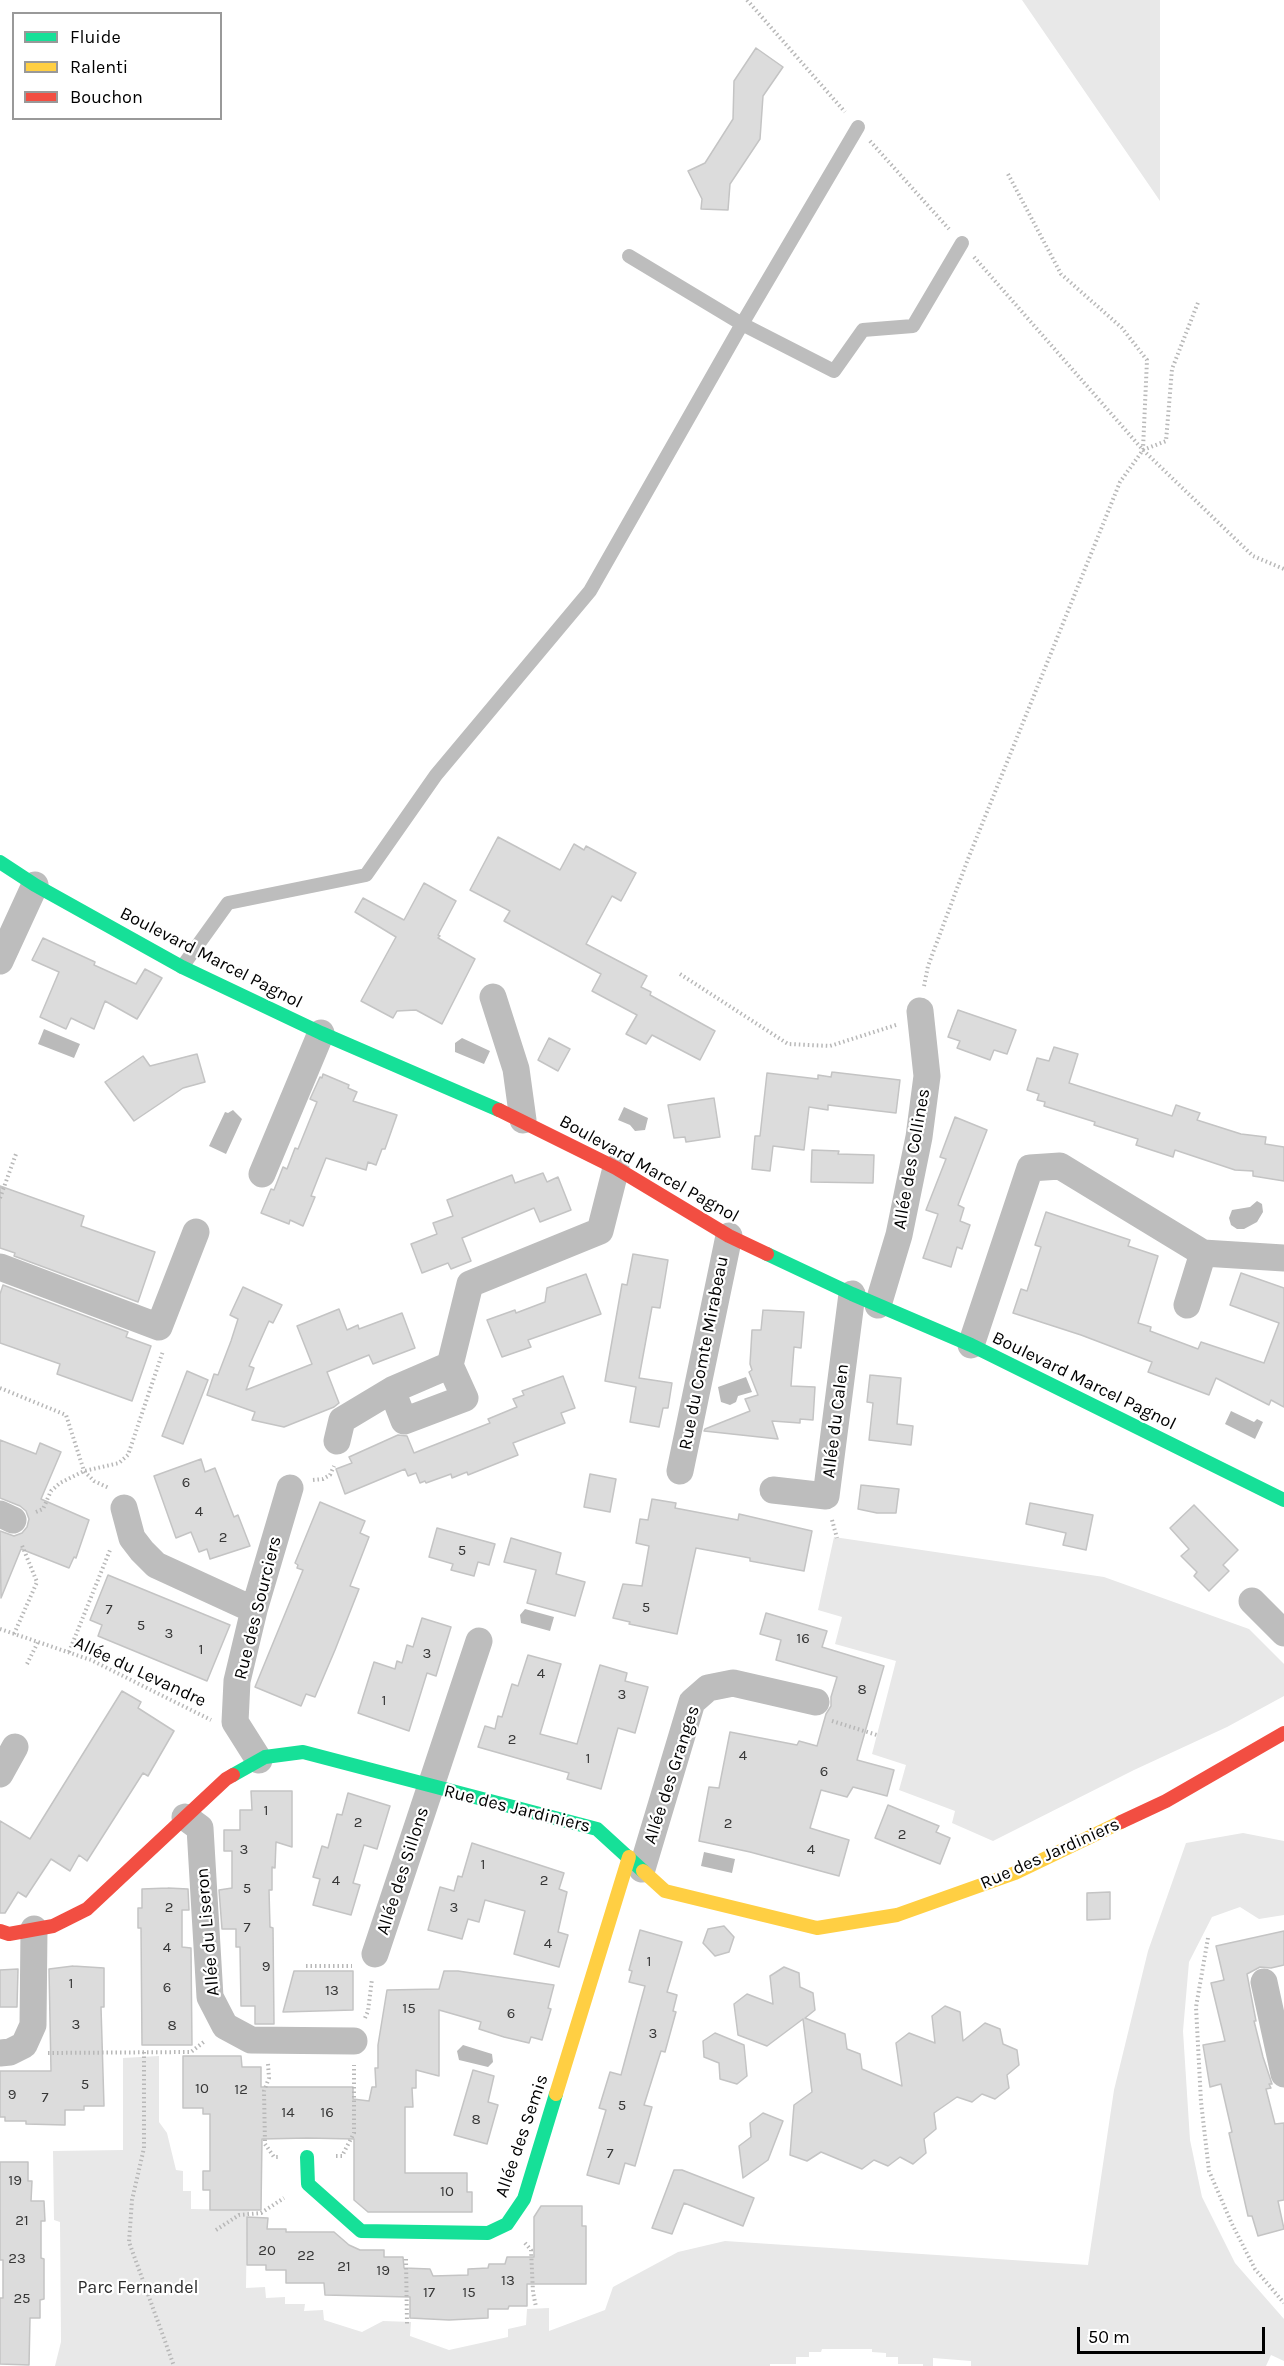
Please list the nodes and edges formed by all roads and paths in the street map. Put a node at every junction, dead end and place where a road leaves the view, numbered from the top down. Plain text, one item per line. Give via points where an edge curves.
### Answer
1 (747, 0) edge
2 (858, 127) junction
3 (1008, 174) dead end
4 (962, 243) junction
5 (628, 256) dead end
6 (1199, 300) dead end
7 (742, 324) junction
8 (1143, 450) junction
9 (1284, 569) edge
10 (0, 862) edge
11 (35, 885) junction
12 (0, 961) edge
13 (182, 967) junction
14 (680, 974) dead end
15 (493, 997) dead end
16 (920, 1011) junction
17 (321, 1033) junction
18 (523, 1120) junction
19 (16, 1154) dead end
20 (616, 1168) junction
21 (262, 1174) dead end
22 (0, 1198) edge
23 (196, 1233) dead end
24 (729, 1236) junction
25 (1203, 1253) junction
26 (1284, 1258) edge
27 (0, 1267) edge
28 (852, 1294) junction
29 (878, 1305) junction
30 (1187, 1305) dead end
31 (159, 1327) junction
32 (971, 1345) junction
33 (450, 1365) junction
34 (0, 1388) edge
35 (392, 1389) junction
36 (337, 1441) dead end
37 (84, 1471) junction
38 (680, 1471) dead end
39 (290, 1488) dead end
40 (773, 1490) dead end
41 (1284, 1500) edge
42 (124, 1508) joint
43 (7, 1517) edge
44 (132, 1538) junction
45 (1252, 1601) dead end
46 (254, 1610) junction
47 (0, 1629) edge
48 (1284, 1633) edge
49 (14, 1634) junction
50 (479, 1641) dead end
51 (38, 1642) junction
52 (69, 1652) junction
53 (27, 1664) dead end
54 (816, 1702) joint
55 (235, 1722) junction
56 (1284, 1733) edge
57 (877, 1735) dead end
58 (15, 1747) dead end
59 (259, 1760) junction
60 (0, 1774) edge
61 (430, 1787) junction
62 (185, 1817) junction
63 (636, 1863) junction
64 (33, 1929) junction
65 (0, 1931) edge
66 (1208, 1938) dead end
67 (374, 1960) junction
68 (306, 1966) dead end
69 (1264, 1982) dead end
70 (225, 2026) junction
71 (354, 2041) junction
72 (266, 2042) junction
73 (12, 2049) edge
74 (144, 2052) junction
75 (1284, 2074) edge
76 (307, 2157) junction
77 (308, 2184) junction
78 (509, 2221) junction
79 (216, 2230) dead end
80 (406, 2232) junction
81 (1284, 2303) edge
82 (536, 2307) dead end
83 (407, 2324) dead end
84 (174, 2366) edge

1 - 2 path
2 - 4 path
2 - 7 lane
3 - 8 path via 1061,274 1122,328 1147,360
4 - 7 lane via 913,326 863,330 834,371
4 - 8 path
5 - 7 lane
6 - 8 path via 1172,369 1166,441
7 - 13 lane via 590,591 436,775 366,875 228,903
8 - 9 path via 1253,556
8 - 16 path via 1120,482 968,859 928,966
10 - 11 street, Boulevard Marcel Pagnol
11 - 12 street
11 - 13 street, Boulevard Marcel Pagnol
13 - 17 street, Boulevard Marcel Pagnol
14 - 16 path via 788,1044 830,1046 891,1028
15 - 18 street via 516,1069
16 - 29 street, Allée des Collines via 927,1076 919,1137
17 - 18 street, Boulevard Marcel Pagnol
17 - 21 street
18 - 20 street, Boulevard Marcel Pagnol
19 - 22 path
20 - 24 street, Boulevard Marcel Pagnol
20 - 33 street via 600,1231 470,1284
23 - 31 street
24 - 28 street, Boulevard Marcel Pagnol
24 - 38 street, Rue du Comte Mirabeau
25 - 26 street
25 - 30 street
25 - 32 street via 1059,1166 1030,1168
27 - 31 street
28 - 29 street, Boulevard Marcel Pagnol
28 - 40 street, Allée du Calen via 826,1496
29 - 32 street, Boulevard Marcel Pagnol
31 - 37 path via 165,1345 129,1455 119,1463
32 - 41 street, Boulevard Marcel Pagnol
33 - 35 street
33 - 35 street via 465,1398 404,1421
34 - 37 path via 66,1415
35 - 36 street via 342,1420
37 - 42 path via 111,1489
37 - 43 path via 51,1491 43,1509
39 - 46 street, Rue des Sourciers
42 - 44 street
43 - 49 path via 36,1582
44 - 46 street via 156,1565
44 - 52 path via 110,1550
45 - 48 street
46 - 55 street, Rue des Sourciers via 237,1681
47 - 49 path, Allée du Levandre
49 - 51 path, Allée du Levandre
50 - 61 street, Allée des Sillons
51 - 52 path, Allée du Levandre
51 - 53 path
52 - 55 path, Allée du Levandre via 216,1723
54 - 57 path via 818,1717
54 - 63 street, Allée des Granges via 733,1683 708,1688 692,1702
55 - 59 street
56 - 63 street, Rue des Jardiniers via 1166,1801 1015,1874 897,1915 817,1928 665,1891
58 - 60 street
59 - 61 street, Rue des Jardiniers via 303,1752
59 - 62 street, Rue des Jardiniers via 226,1779
61 - 63 street, Rue des Jardiniers via 597,1829
61 - 67 street, Allée des Sillons
62 - 64 street, Rue des Jardiniers via 87,1909 53,1926
62 - 70 street, Allée du Liseron via 200,1828 210,1997
63 - 78 street, Allée des Semis via 524,2199
64 - 65 street, Rue des Jardiniers via 9,1934
64 - 73 street via 33,2025
66 - 81 path via 1196,2007 1209,2171 1255,2269
67 - 68 path
67 - 71 path via 368,2011
69 - 75 street
70 - 72 street via 251,2040
70 - 74 path via 190,2052
71 - 72 street
71 - 76 path via 354,2133 342,2156
72 - 76 path via 269,2078 264,2091 265,2144 274,2157
73 - 74 path via 48,2053
74 - 84 path via 144,2148 132,2200 129,2242
76 - 77 street
77 - 79 path via 261,2212 239,2215
77 - 80 street, Allée des Semis via 361,2231
78 - 80 street, Allée des Semis via 488,2233
78 - 82 path via 531,2250
80 - 83 path

